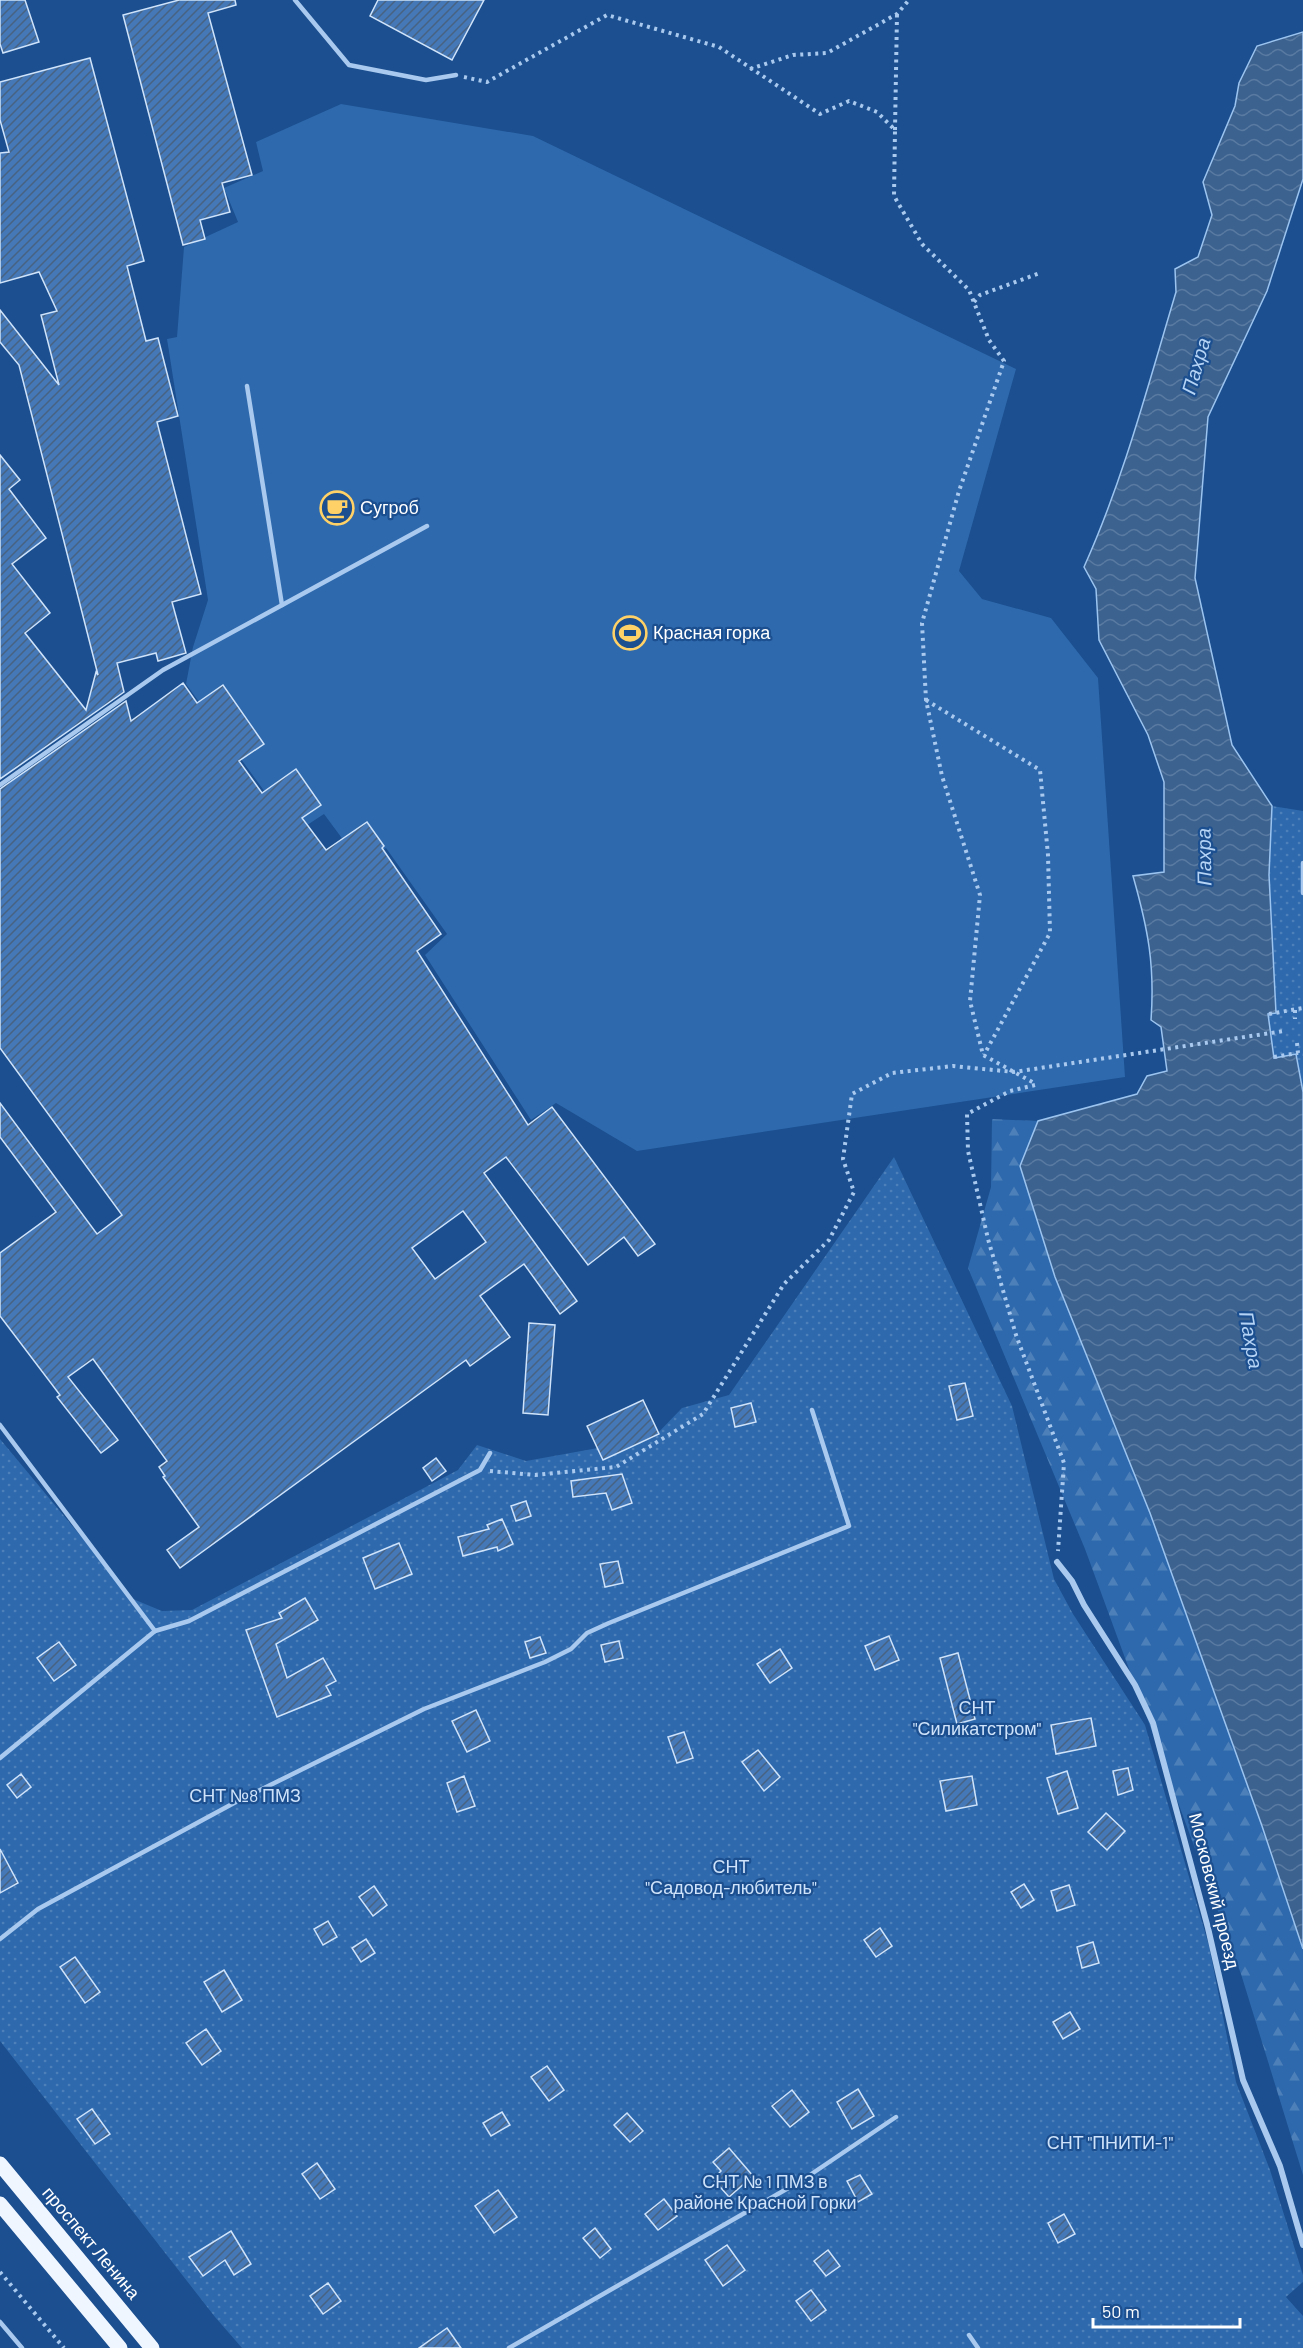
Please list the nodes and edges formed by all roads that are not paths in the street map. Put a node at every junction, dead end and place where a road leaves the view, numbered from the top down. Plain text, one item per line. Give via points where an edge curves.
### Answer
1 (295, 0) edge
2 (456, 75) road end
3 (247, 386) dead end
4 (427, 526) dead end
5 (282, 605) junction
6 (0, 784) edge
7 (1303, 863) edge
8 (1303, 893) edge
9 (812, 1410) dead end
10 (0, 1425) edge
11 (490, 1454) dead end
12 (1057, 1562) road end
13 (155, 1631) junction
14 (0, 1758) edge
15 (0, 1939) edge
16 (896, 2117) dead end
17 (0, 2164) edge
18 (0, 2204) edge
19 (1303, 2245) edge
20 (0, 2322) edge
21 (969, 2335) dead end
22 (22, 2348) edge
23 (120, 2348) edge
24 (152, 2348) edge
25 (509, 2348) edge
26 (978, 2348) edge

1 - 2 lane via 349,65 426,80
3 - 5 lane
4 - 5 lane
5 - 6 lane via 163,670
7 - 8 lane
9 - 15 lane via 849,1526 609,1623 586,1633 571,1649 545,1662 424,1709 224,1809 38,1909
10 - 13 lane
11 - 13 lane via 480,1470 189,1622
12 - 19 street, Московский проезд via 1135,1685 1154,1724 1203,1906 1243,2080 1280,2166
13 - 14 lane
16 - 25 lane via 804,2179
17 - 24 main road, проспект Ленина
18 - 23 main road
20 - 22 lane
21 - 26 lane

